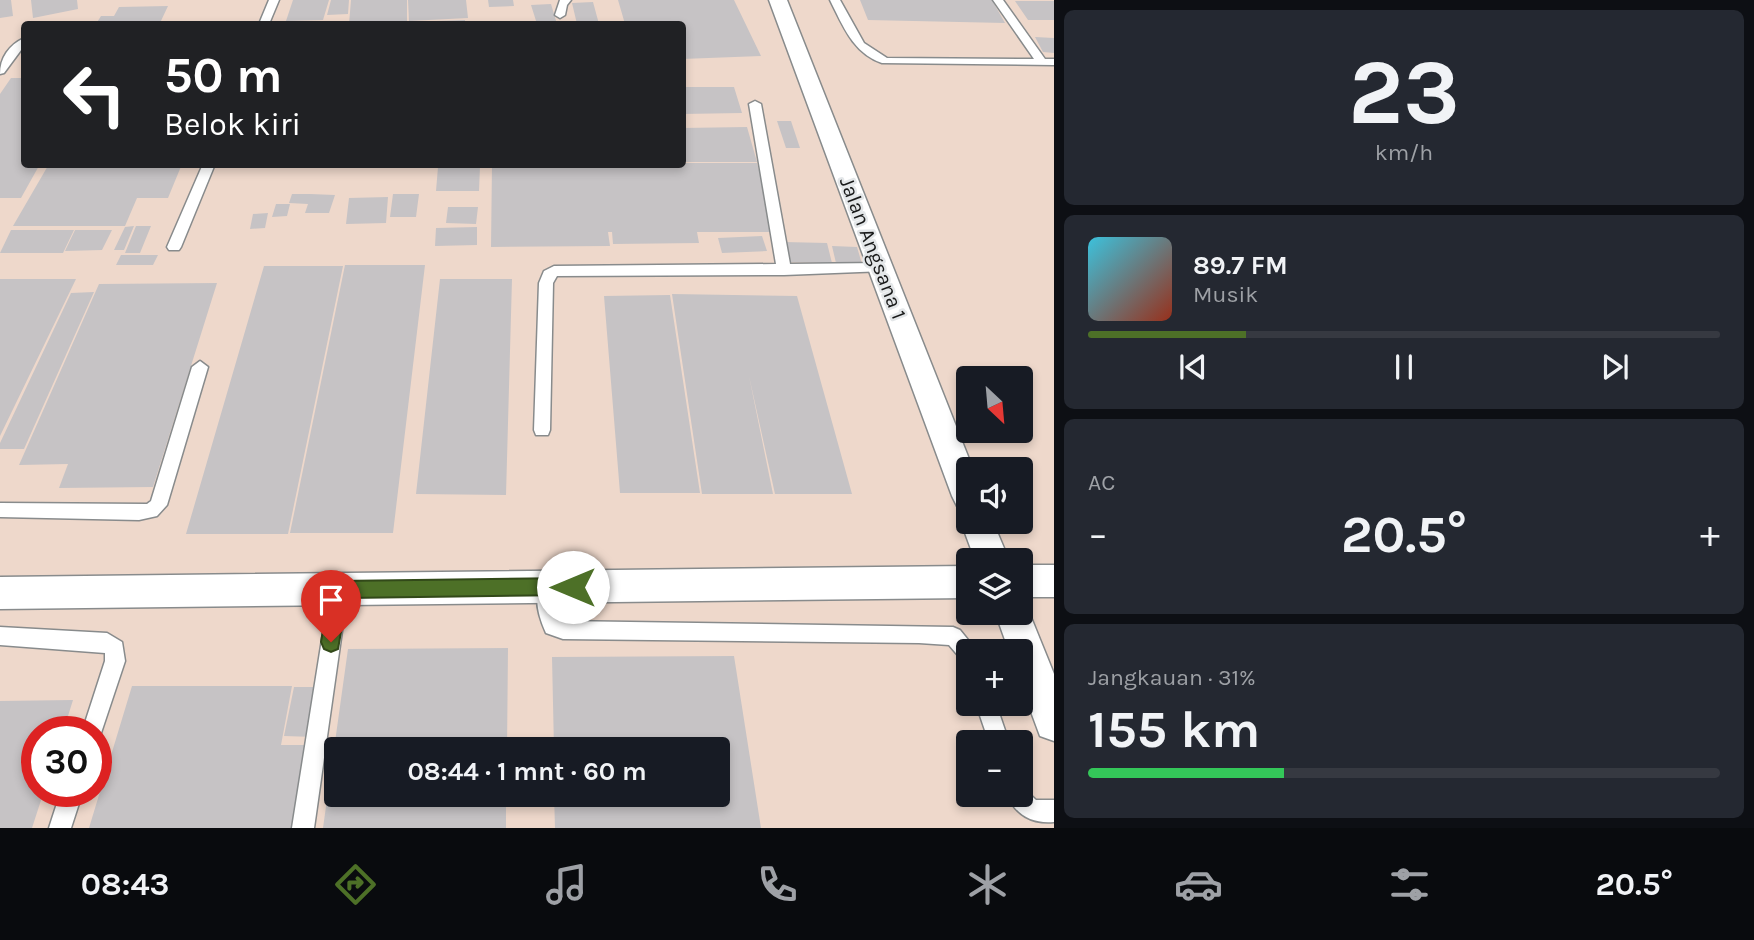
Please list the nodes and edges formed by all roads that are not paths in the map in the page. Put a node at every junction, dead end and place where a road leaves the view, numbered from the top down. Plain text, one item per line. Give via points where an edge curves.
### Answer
1 (274, 0) edge
2 (566, 0) edge
3 (778, 0) edge
4 (835, 0) edge
5 (998, 0) edge
6 (559, 15) dead end
7 (265, 21) edge
8 (21, 43) edge
9 (1048, 62) edge
10 (0, 71) edge
11 (755, 104) dead end
12 (207, 168) edge
13 (174, 247) dead end
14 (880, 268) junction
15 (784, 270) junction
16 (200, 367) dead end
17 (542, 430) dead end
18 (956, 465) edge
19 (0, 510) edge
20 (1033, 581) edge
21 (1054, 581) edge
22 (956, 582) edge
23 (547, 587) junction
24 (339, 589) junction
25 (0, 593) edge
26 (1017, 625) edge
27 (0, 636) edge
28 (956, 639) edge
29 (97, 716) edge
30 (1054, 722) edge
31 (67, 807) edge
32 (1027, 807) edge
33 (1054, 811) edge
34 (60, 828) edge
35 (303, 828) edge

1 - 7 lane
2 - 6 lane
3 - 14 street, Jalan Angsana 1
4 - 9 lane via 852,34 876,58
5 - 9 lane
8 - 10 lane
11 - 15 lane
12 - 13 lane
14 - 15 lane
14 - 18 street, Jalan Angsana 1
15 - 17 lane via 569,269 548,274
16 - 19 lane via 155,508 139,513
20 - 21 street
22 - 23 street
23 - 24 street
23 - 28 lane via 548,617 553,627 563,630 919,634
24 - 25 street
24 - 35 lane
26 - 30 street
27 - 29 lane via 107,642 115,649 115,661
31 - 34 lane
32 - 33 lane

